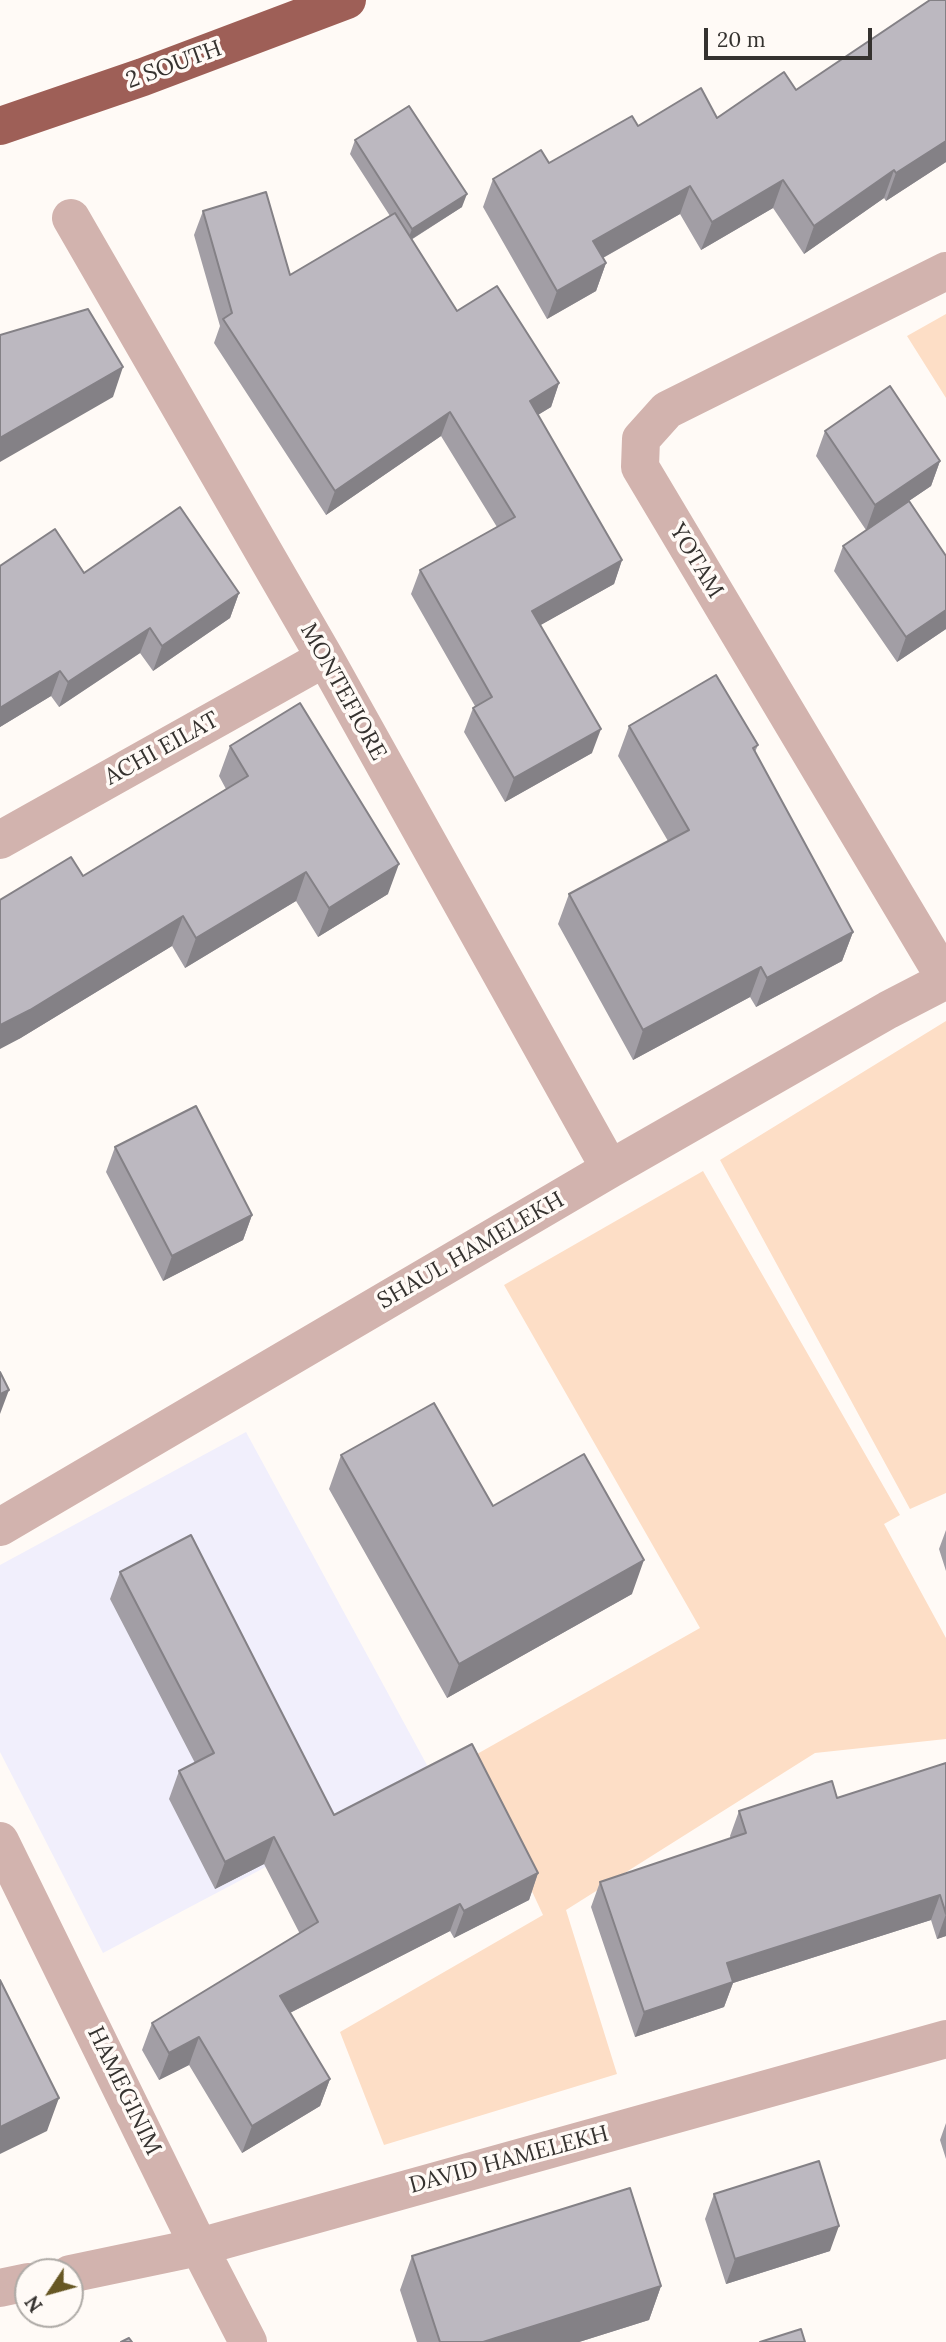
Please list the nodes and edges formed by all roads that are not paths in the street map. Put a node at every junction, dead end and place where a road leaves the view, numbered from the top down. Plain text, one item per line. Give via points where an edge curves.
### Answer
1 (347, 0) edge
2 (0, 126) edge
3 (71, 218) dead end
4 (946, 271) edge
5 (325, 658) junction
6 (0, 840) edge
7 (946, 980) edge
8 (610, 1169) junction
9 (0, 1527) edge
10 (0, 1841) edge
11 (946, 2039) edge
12 (199, 2247) junction
13 (84, 2271) edge
14 (248, 2342) edge

1 - 2 highway, 2 SOUTH
3 - 5 street, MONTEFIORE
4 - 7 street, YOTAM via 667,410 641,439 640,467
5 - 6 street, ACHI EILAT
5 - 8 street, MONTEFIORE
7 - 8 street, SHAUL HAMELEKH
8 - 9 street, SHAUL HAMELEKH
10 - 12 street, HAMEGINIM
11 - 12 street, DAVID HAMELEKH
12 - 13 street, DAVID HAMELEKH
12 - 14 street, HAMEGINIM

